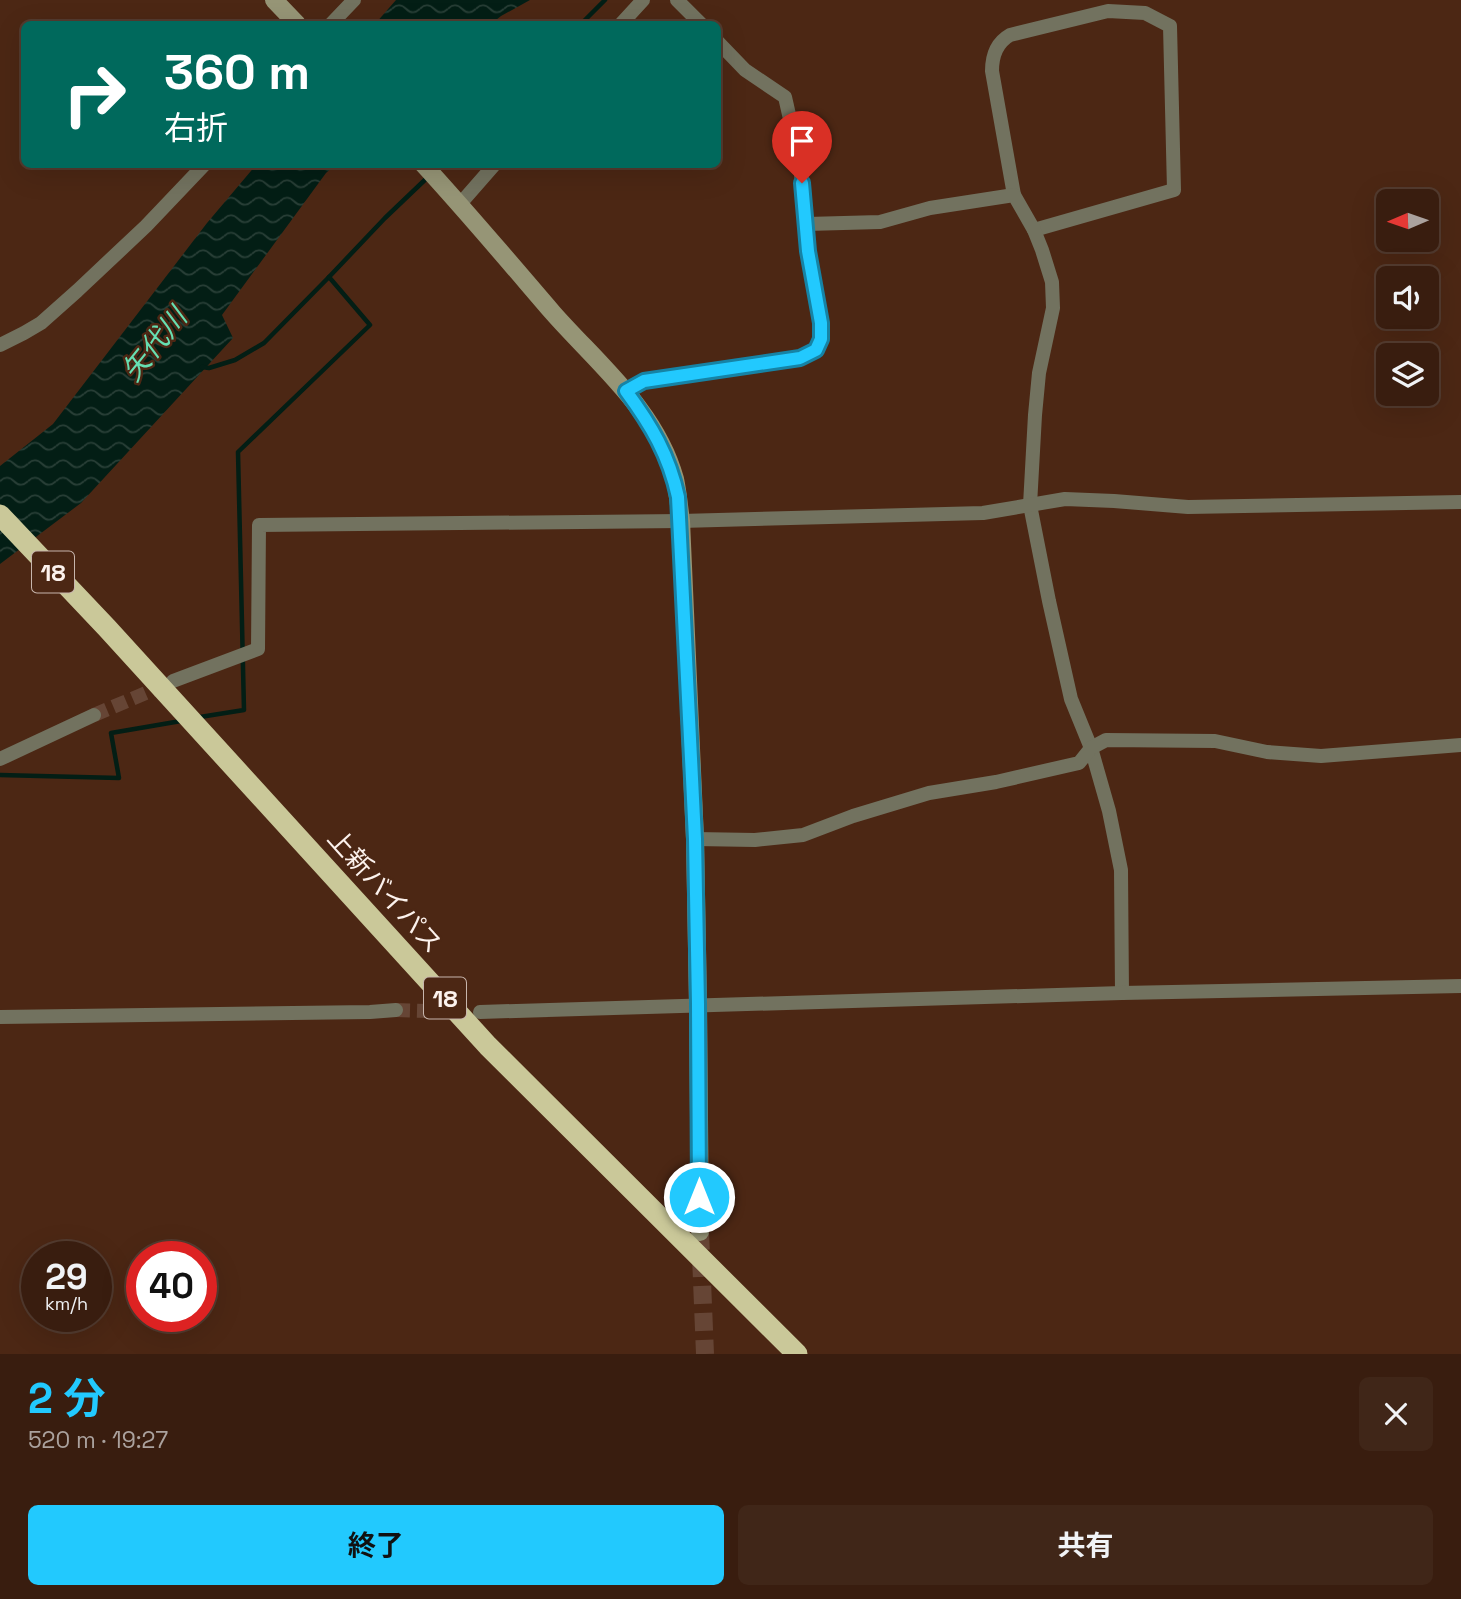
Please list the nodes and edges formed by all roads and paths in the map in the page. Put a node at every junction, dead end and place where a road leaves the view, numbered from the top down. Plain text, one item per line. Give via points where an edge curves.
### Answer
1 (274, 0) edge
2 (354, 0) edge
3 (643, 0) edge
4 (677, 0) edge
5 (294, 21) edge
6 (334, 21) edge
7 (624, 21) edge
8 (698, 21) edge
9 (721, 45) edge
10 (201, 168) edge
11 (428, 168) edge
12 (491, 168) edge
13 (1014, 195) junction
14 (456, 200) junction
15 (807, 224) junction
16 (1034, 230) junction
17 (0, 345) edge
18 (626, 391) junction
19 (1461, 502) edge
20 (1030, 505) junction
21 (0, 516) edge
22 (681, 521) junction
23 (173, 681) tunnel mouth
24 (94, 715) tunnel mouth
25 (1461, 745) edge
26 (1091, 748) junction
27 (0, 759) edge
28 (695, 839) junction
29 (1461, 986) edge
30 (1122, 993) junction
31 (698, 1004) junction
32 (396, 1010) tunnel mouth
33 (480, 1012) tunnel mouth
34 (0, 1017) edge
35 (700, 1232) tunnel mouth
36 (797, 1354) edge

1 - 5 street
2 - 6 street
3 - 7 street
4 - 8 street
9 - 15 street via 745,70 785,97 800,163
10 - 17 street via 41,323
11 - 14 street
12 - 14 street
13 - 15 street via 930,208 880,222
13 - 16 street
13 - 16 street via 992,71 1002,39 1108,10 1145,13 1170,26 1174,190
14 - 18 street
15 - 18 street via 821,323 816,350 800,358 644,381
16 - 20 street via 1052,282 1053,308 1039,373
18 - 22 street via 660,442 674,476
19 - 20 street via 1188,508 1065,499
20 - 22 street via 983,513
20 - 26 street via 1071,699
21 - 36 highway, 上新バイパス / 18 via 488,1046
22 - 23 street via 259,525 258,649
22 - 28 street
24 - 27 street
25 - 26 street via 1321,756 1267,752 1214,741 1106,740
26 - 28 street via 1079,763 929,793 803,835
26 - 30 street via 1121,870
28 - 31 street
29 - 30 street
30 - 31 street
31 - 33 street
31 - 35 street
32 - 34 street

